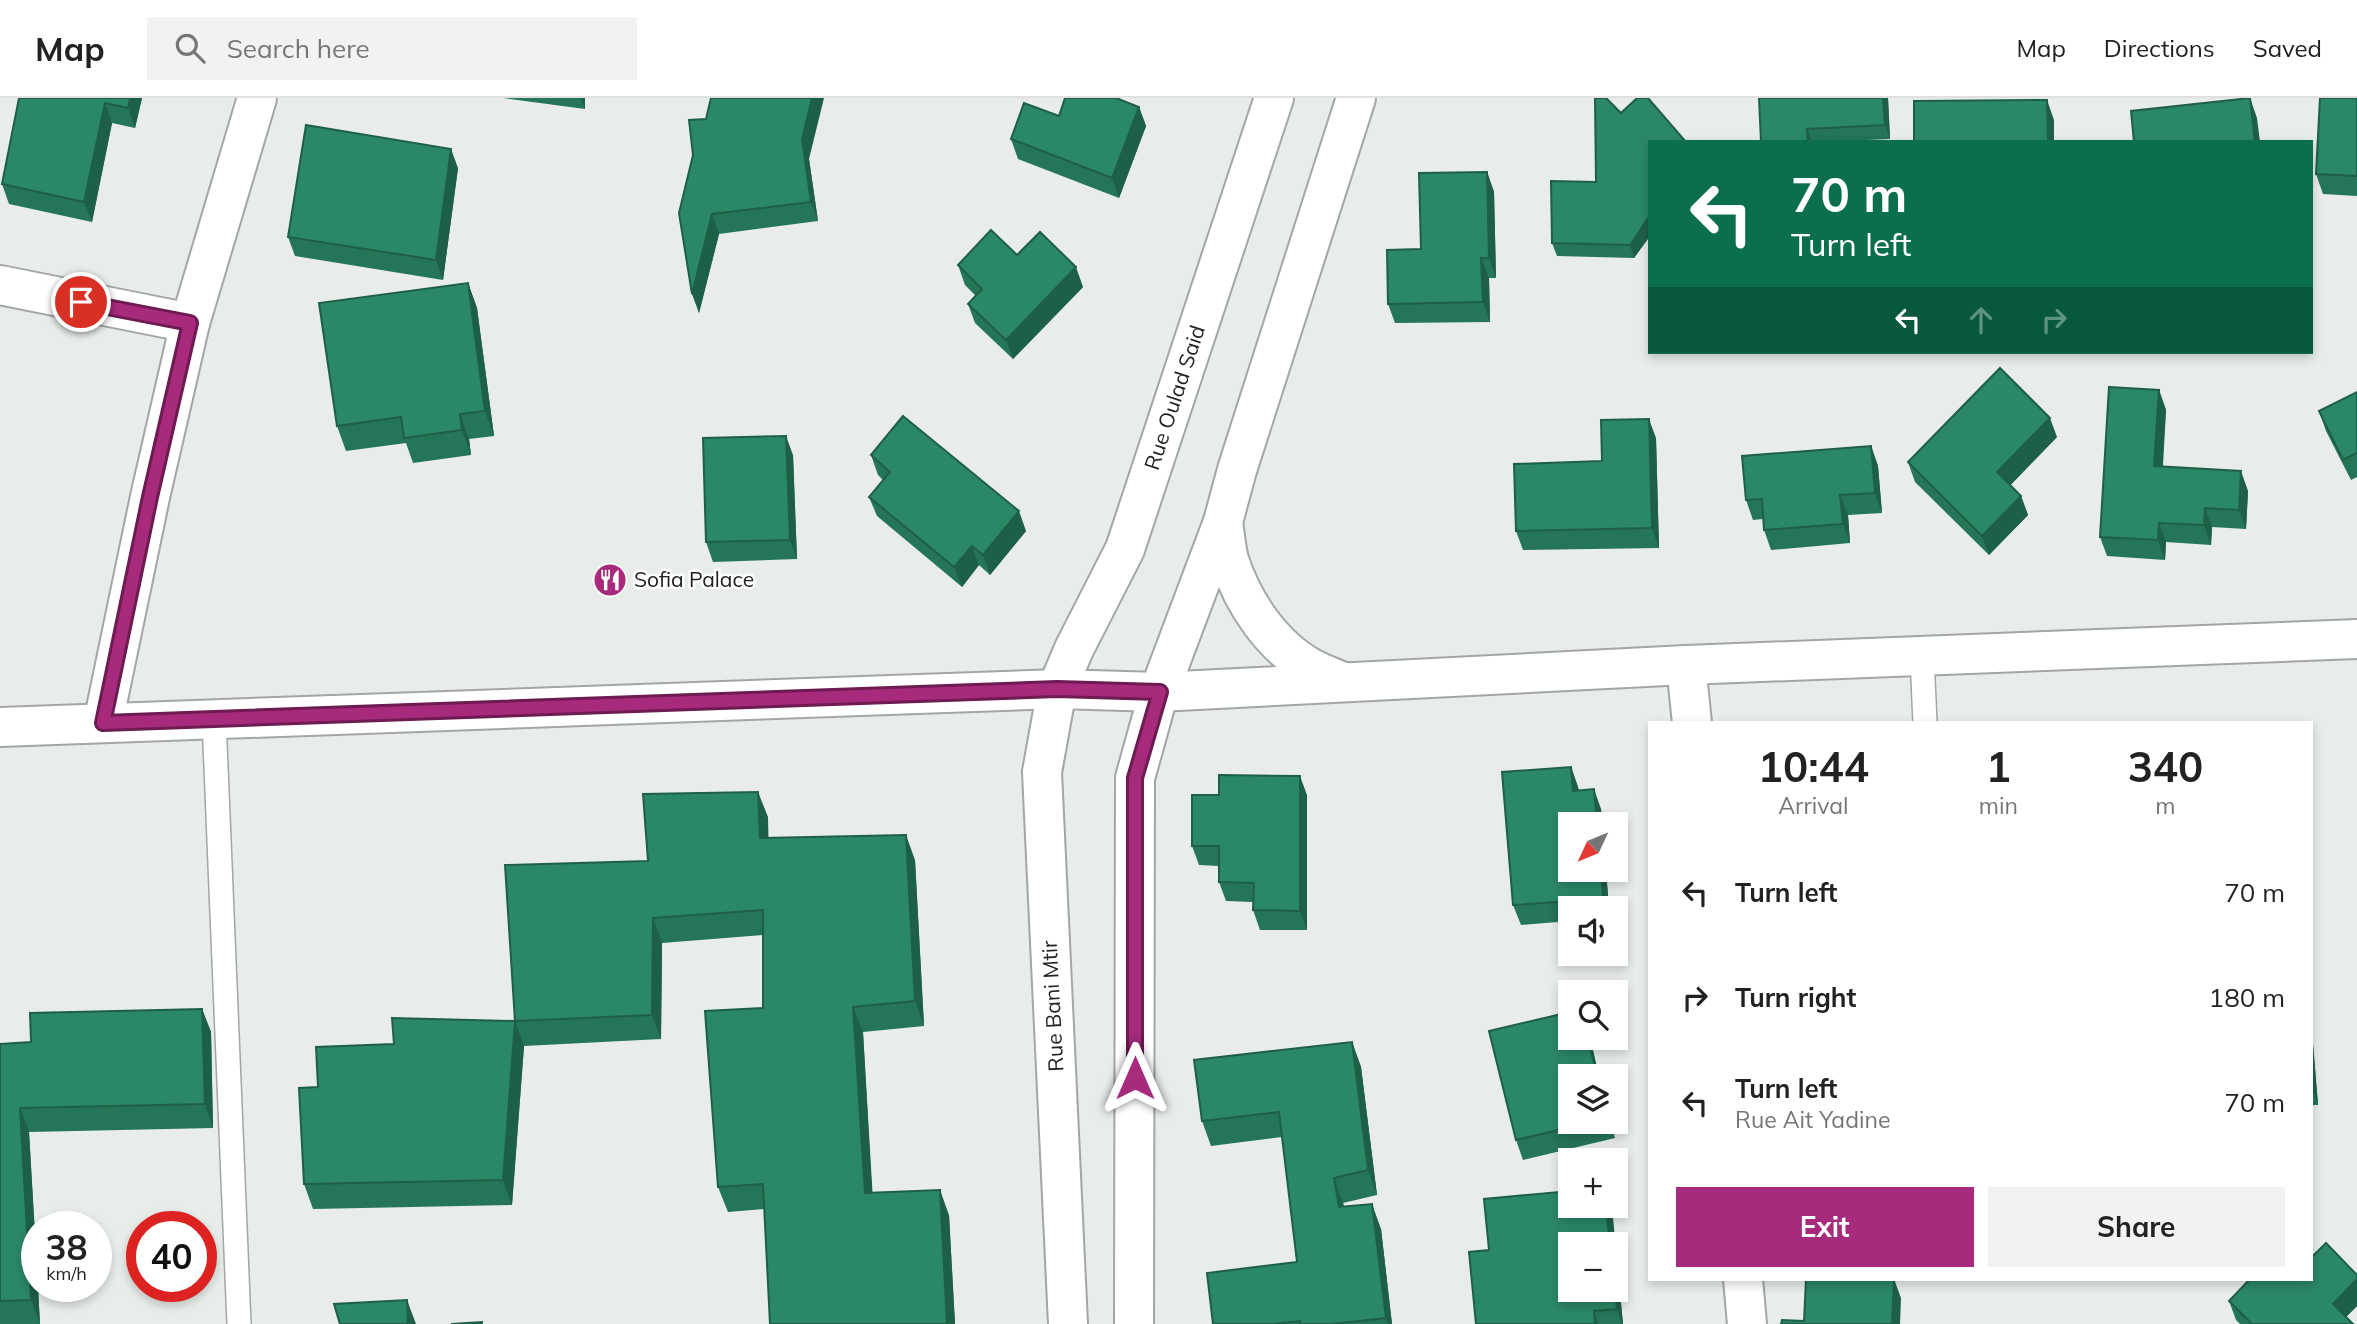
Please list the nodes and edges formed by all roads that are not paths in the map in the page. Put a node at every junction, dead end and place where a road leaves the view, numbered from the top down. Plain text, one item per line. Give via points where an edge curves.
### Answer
1 (257, 98) edge
2 (1274, 98) edge
3 (1356, 98) edge
4 (0, 285) edge
5 (190, 323) junction
6 (1223, 522) junction
7 (2357, 639) edge
8 (1922, 656) junction
9 (1686, 665) junction
10 (1345, 682) junction
11 (1057, 689) junction
12 (1160, 692) junction
13 (215, 719) junction
14 (1692, 721) edge
15 (1925, 721) edge
16 (103, 723) junction
17 (0, 727) edge
18 (1743, 1281) edge
19 (239, 1324) edge
20 (1068, 1324) edge
21 (1134, 1324) edge
22 (1747, 1324) edge

1 - 5 street
2 - 11 street, Rue Oulad Said via 1125,549
3 - 6 street
4 - 5 street
5 - 16 street
6 - 10 street via 1228,558 1260,622 1284,648 1313,669
6 - 12 street
7 - 8 street
8 - 9 street
8 - 15 lane
9 - 10 street
9 - 14 street
10 - 12 street
11 - 12 street
11 - 13 street
11 - 20 street, Rue Bani Mtir via 1042,772
12 - 21 street via 1135,778
13 - 16 street
13 - 19 lane
16 - 17 street
18 - 22 street

